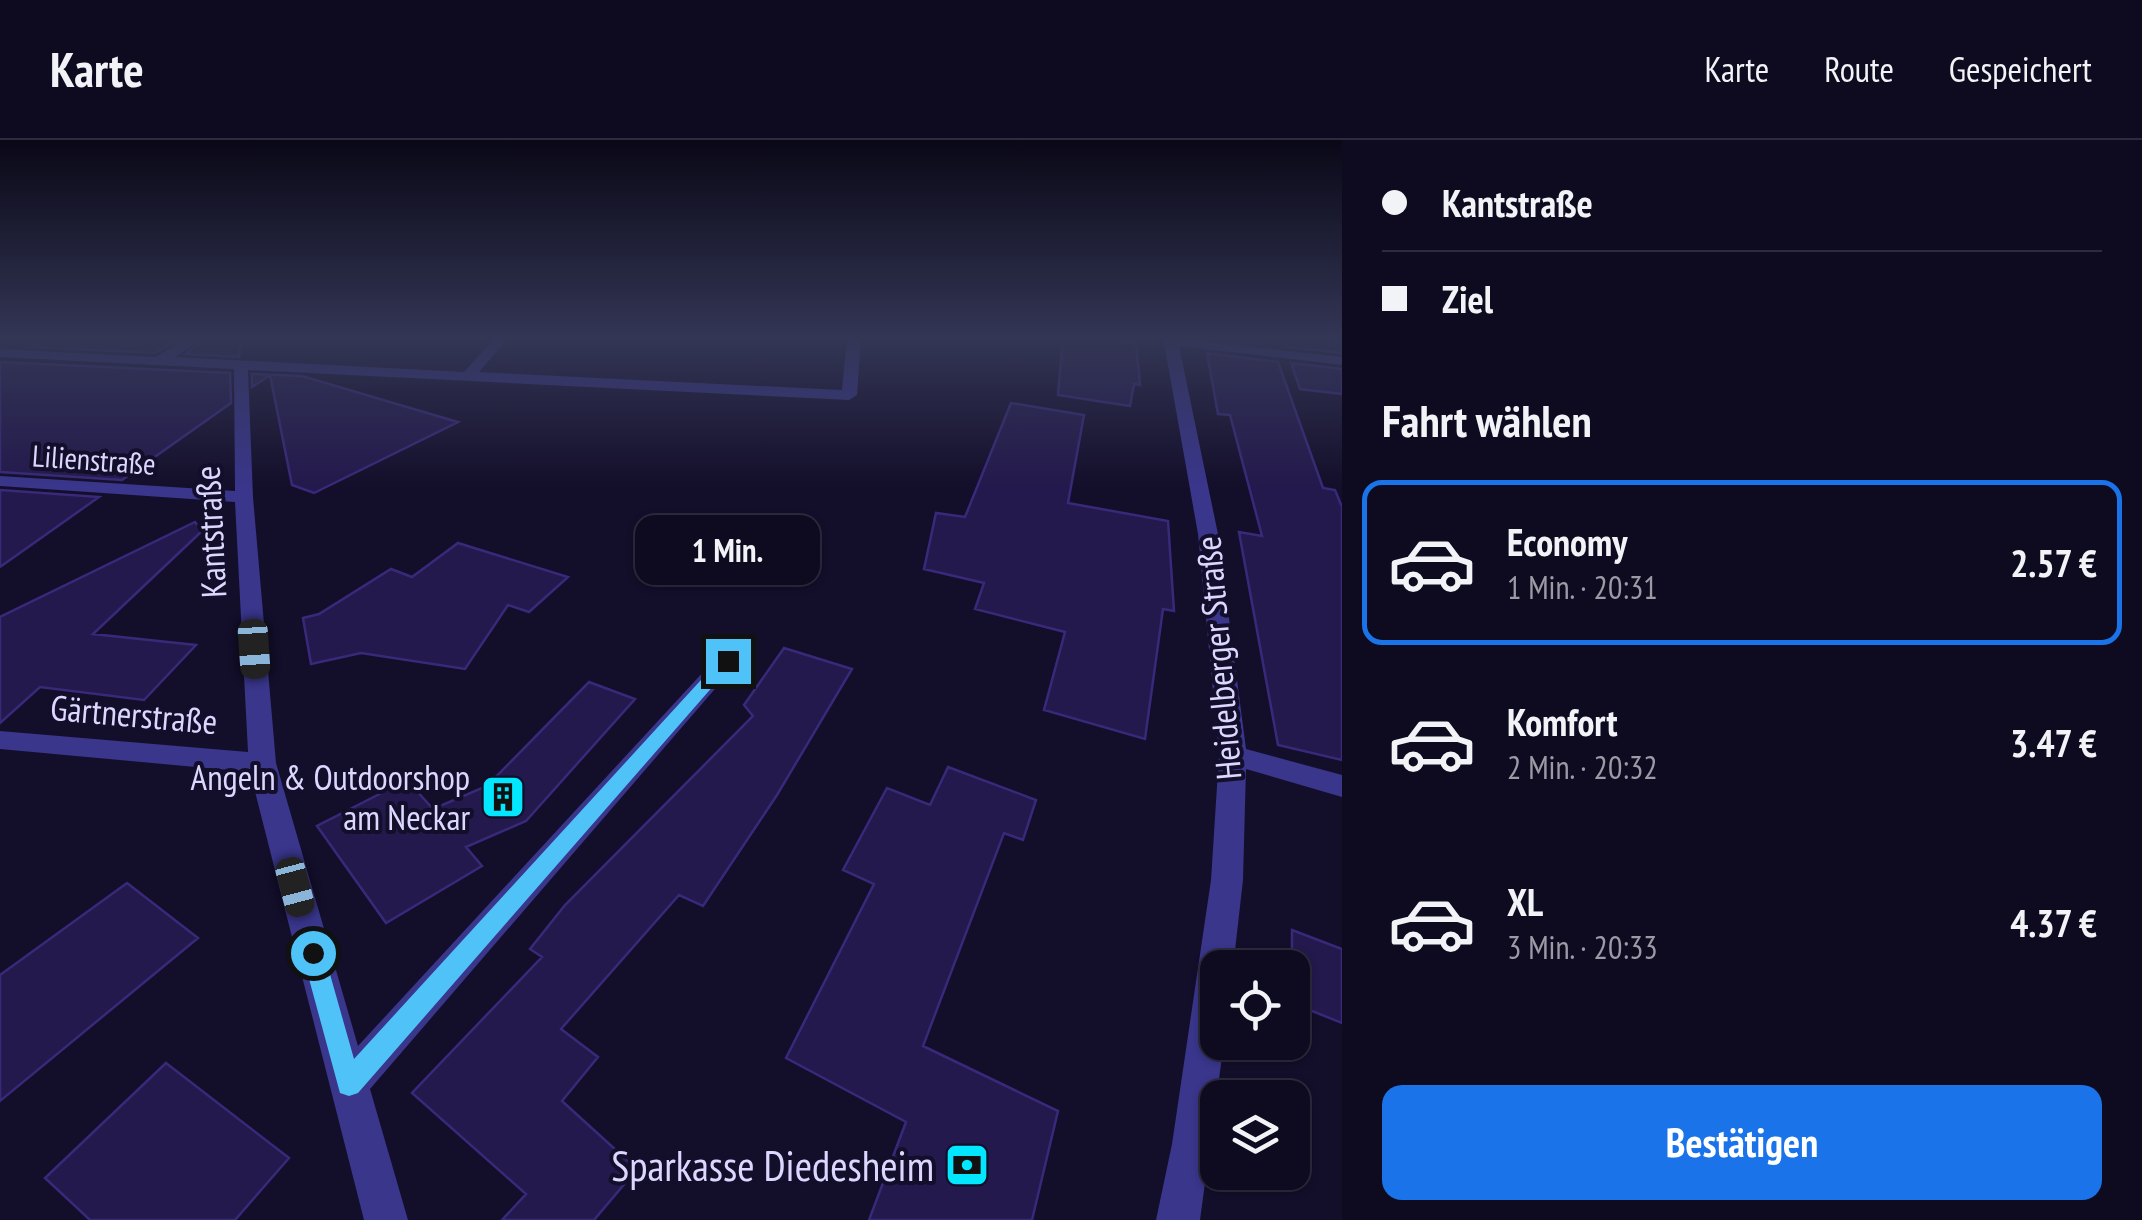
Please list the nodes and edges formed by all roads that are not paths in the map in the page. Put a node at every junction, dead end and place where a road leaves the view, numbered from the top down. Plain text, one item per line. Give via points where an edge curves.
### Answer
1 (242, 387) edge
2 (712, 387) edge
3 (850, 387) edge
4 (1180, 387) edge
5 (0, 481) edge
6 (244, 496) junction
7 (728, 661) dead end
8 (0, 740) edge
9 (1234, 755) junction
10 (262, 763) junction
11 (1342, 786) edge
12 (349, 1084) junction
13 (386, 1220) edge
14 (1178, 1220) edge

1 - 6 street, Kantstraße
2 - 3 street via 849,395
4 - 9 street, Heidelberger Straße via 1208,534
5 - 6 street, Lilienstraße
6 - 10 street, Kantstraße
7 - 12 street
8 - 10 street, Gärtnerstraße
9 - 11 street
9 - 14 street, Heidelberger Straße via 1226,880
10 - 12 street, Kantstraße
12 - 13 street, Kantstraße

